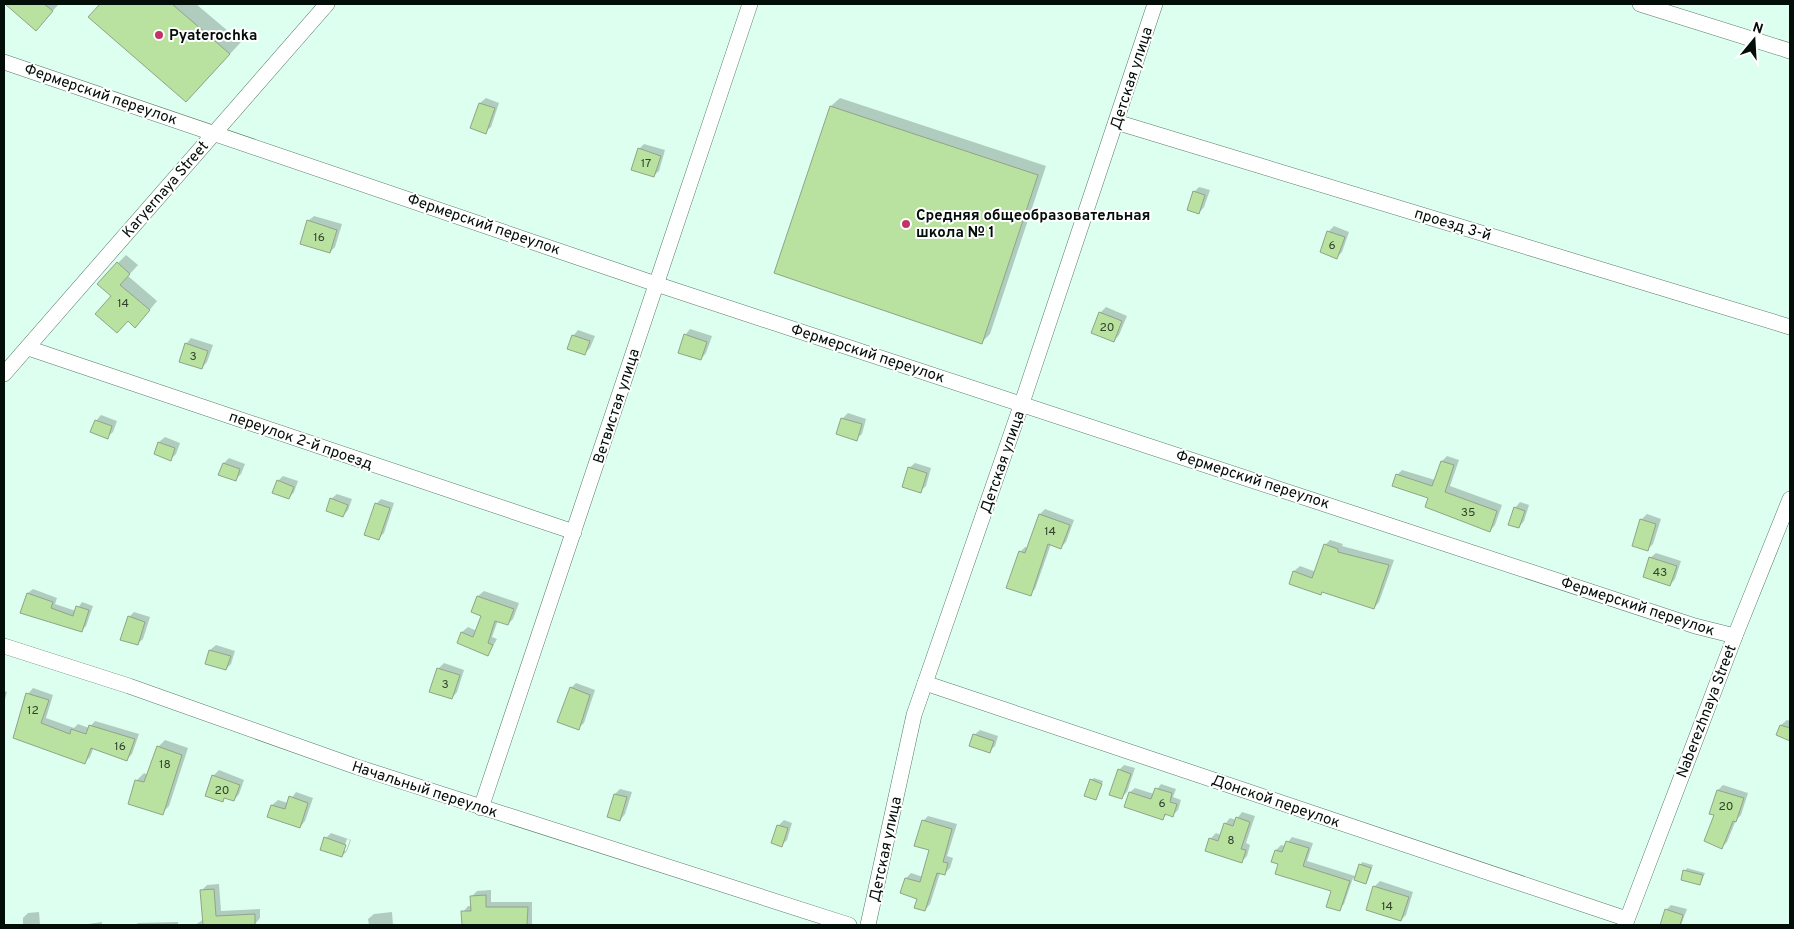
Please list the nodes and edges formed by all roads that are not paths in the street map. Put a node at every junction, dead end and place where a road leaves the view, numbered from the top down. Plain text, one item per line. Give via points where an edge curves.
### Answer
1 (327, 4) edge
2 (750, 4) edge
3 (1155, 4) edge
4 (1640, 4) edge
5 (1790, 51) edge
6 (4, 62) edge
7 (1116, 122) junction
8 (213, 132) junction
9 (656, 284) junction
10 (1790, 327) edge
11 (28, 348) junction
12 (4, 374) edge
13 (1022, 403) junction
14 (1790, 499) edge
15 (574, 532) junction
16 (1735, 636) junction
17 (4, 646) edge
18 (925, 683) junction
19 (481, 808) junction
20 (1626, 922) edge
21 (849, 925) edge
22 (868, 925) edge

1 - 8 street, Karyernaya Street
2 - 9 street, Ветвистая улица
3 - 7 street, Детская улица
4 - 5 street
6 - 8 street, Фермерский переулок
7 - 10 street, проезд 3-й
7 - 13 street, Детская улица
8 - 9 street, Фермерский переулок
8 - 11 street, Karyernaya Street
9 - 13 street, Фермерский переулок
9 - 15 street, Ветвистая улица
11 - 12 street, Karyernaya Street
11 - 15 street, переулок 2-й проезд
13 - 16 street, Фермерский переулок via 1695,626
13 - 18 street, Детская улица
14 - 16 street, Naberezhnaya Street
15 - 19 street, Ветвистая улица
16 - 20 street, Naberezhnaya Street
17 - 19 street, Начальный переулок
18 - 20 street, Донской переулок
18 - 22 street, Детская улица via 914,714
19 - 21 street, Начальный переулок

